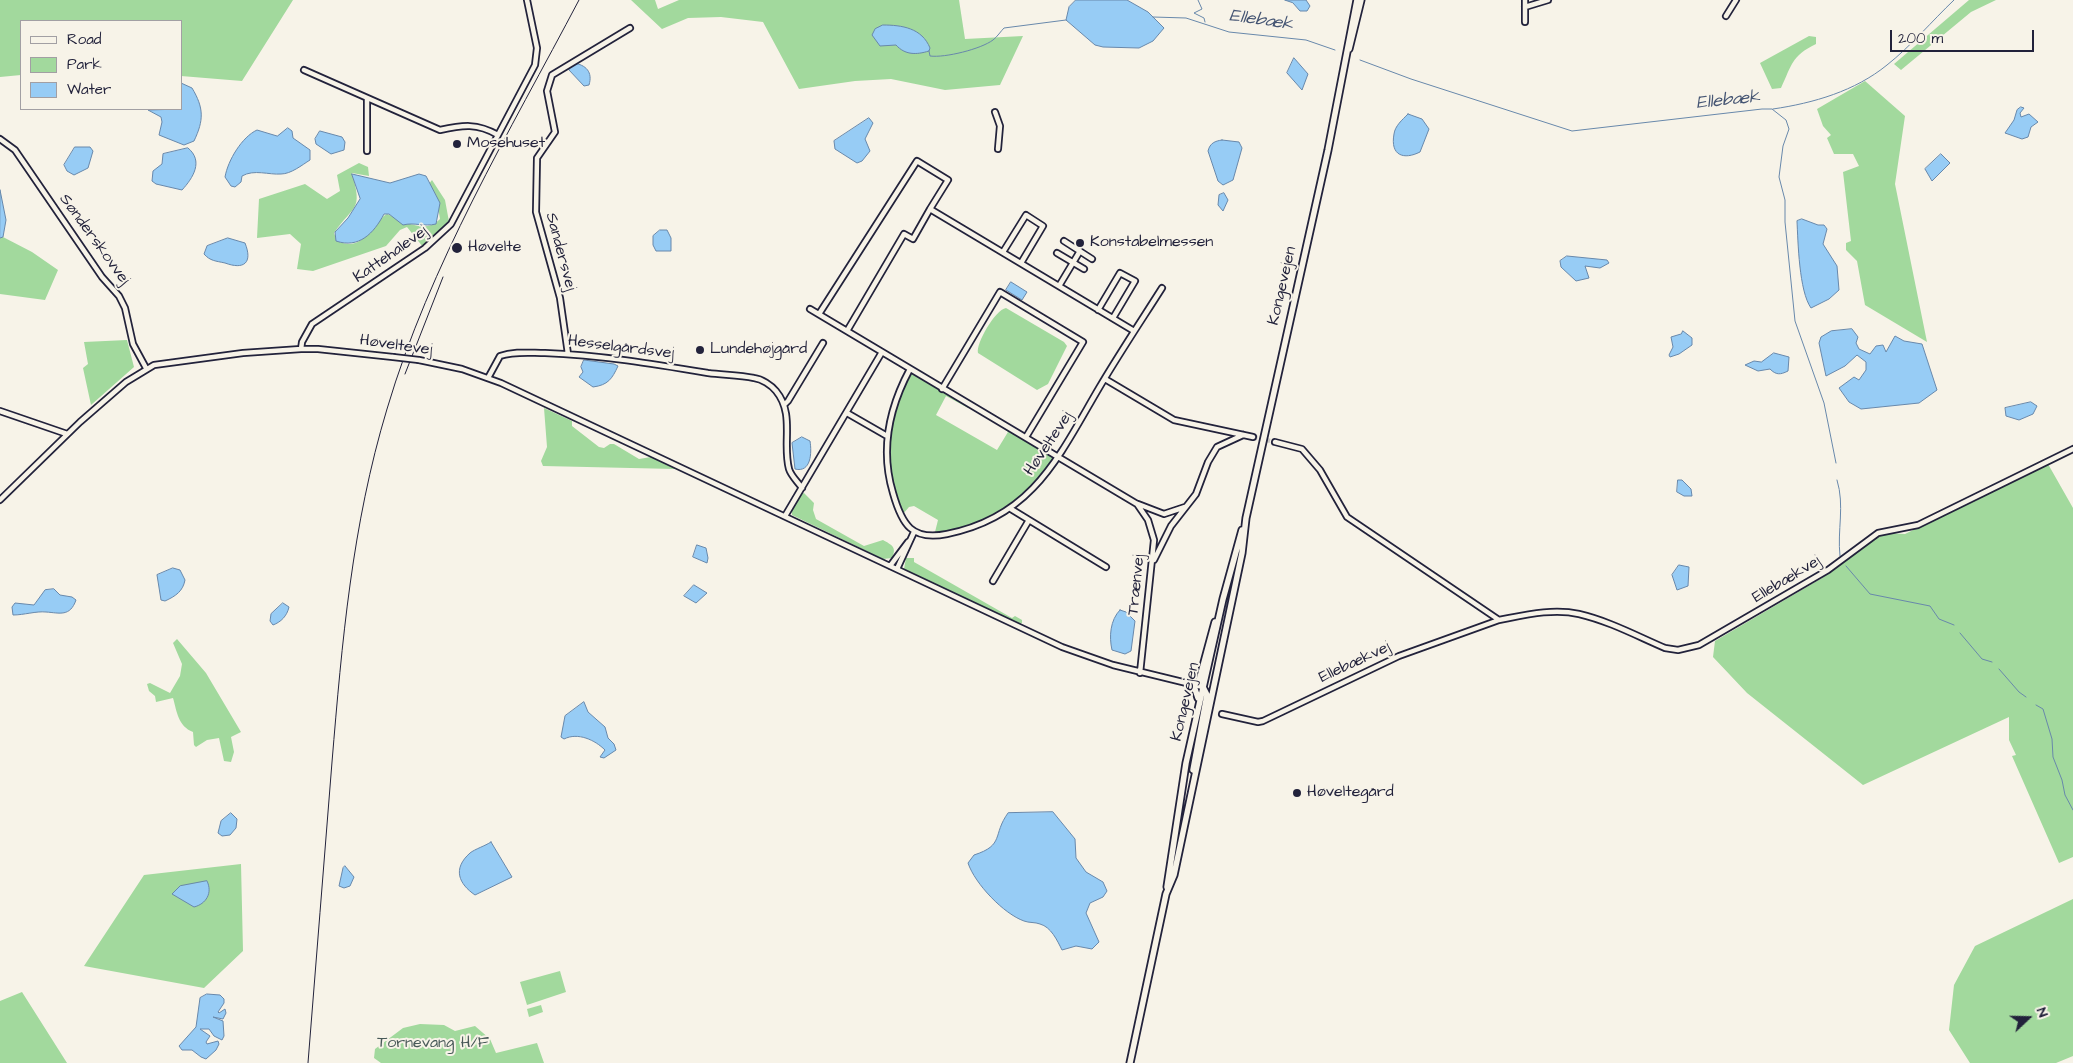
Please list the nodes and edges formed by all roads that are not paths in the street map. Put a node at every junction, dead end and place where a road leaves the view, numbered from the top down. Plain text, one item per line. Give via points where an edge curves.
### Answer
1 (527, 0) edge
2 (1357, 0) edge
3 (1361, 0) edge
4 (1525, 0) edge
5 (1548, 0) edge
6 (1736, 0) edge
7 (1525, 6) junction
8 (1726, 16) dead end
9 (1525, 22) dead end
10 (630, 28) dead end
11 (1346, 60) junction
12 (304, 70) dead end
13 (367, 99) junction
14 (995, 112) dead end
15 (498, 135) junction
16 (0, 139) edge
17 (998, 150) dead end
18 (367, 151) dead end
19 (930, 209) junction
20 (1064, 241) dead end
21 (1080, 251) junction
22 (1003, 252) junction
23 (1057, 252) dead end
24 (1092, 258) dead end
25 (1073, 262) junction
26 (1021, 263) junction
27 (1084, 269) dead end
28 (1059, 286) junction
29 (1162, 288) dead end
30 (810, 309) dead end
31 (1098, 310) junction
32 (818, 314) junction
33 (1112, 318) junction
34 (847, 331) junction
35 (1134, 331) junction
36 (823, 343) dead end
37 (301, 349) junction
38 (882, 352) junction
39 (568, 354) junction
40 (146, 368) junction
41 (910, 369) junction
42 (488, 378) junction
43 (1105, 379) junction
44 (942, 389) junction
45 (784, 404) junction
46 (0, 411) edge
47 (847, 413) junction
48 (67, 434) junction
49 (1243, 435) junction
50 (888, 436) junction
51 (1026, 437) junction
52 (1253, 437) tunnel mouth
53 (1275, 442) tunnel mouth
54 (2073, 449) edge
55 (1059, 457) junction
56 (802, 488) junction
57 (0, 500) edge
58 (1137, 504) junction
59 (1187, 506) junction
60 (1011, 509) junction
61 (785, 516) junction
62 (1246, 518) junction
63 (1029, 520) junction
64 (914, 532) junction
65 (908, 542) junction
66 (1152, 564) junction
67 (890, 566) junction
68 (1106, 567) dead end
69 (897, 569) junction
70 (993, 581) dead end
71 (1223, 599) junction
72 (1500, 620) junction
73 (1216, 668) junction
74 (1140, 673) junction
75 (1194, 686) junction
76 (1203, 687) junction
77 (1198, 710) junction
78 (1222, 714) dead end
79 (1190, 798) junction
80 (1166, 894) junction
81 (1130, 1063) edge

1 - 15 street, Kattehalevej via 537,57
2 - 11 main road, Kongevejen
3 - 11 main road, Kongevejen
4 - 7 street
5 - 7 street
6 - 8 street
7 - 9 street
10 - 39 street, Sandersvej via 552,75 547,91 555,132 537,158 536,212 560,298
11 - 62 main road, Kongevejen
12 - 13 street
13 - 15 street via 440,130 464,125 485,127
13 - 18 street
14 - 17 street via 1000,126
15 - 37 street, Kattehalevej via 451,224 438,238 312,324
16 - 40 street, Sønderskovvej via 15,150 102,277 119,296 133,344
19 - 22 street
19 - 32 street via 948,180 918,161
19 - 34 street via 913,239 904,234
20 - 21 street
21 - 24 street
21 - 25 street
22 - 26 street
22 - 26 street via 1026,215 1043,226
23 - 25 street
25 - 27 street
25 - 28 street
26 - 28 street
28 - 31 street
29 - 35 street, Høveltevej
30 - 32 street
31 - 33 street
31 - 33 street via 1120,273 1135,281
32 - 34 street
33 - 35 street
34 - 38 street
35 - 43 street, Høveltevej
36 - 45 street
37 - 40 street, Høveltevej via 184,360
37 - 42 street, Høveltevej, bridge via 419,360
38 - 41 street
38 - 47 street
39 - 42 street, Hesselgårdsvej via 506,354 500,356
39 - 45 street, Hesselgårdsvej via 755,378 771,387
40 - 48 street, Høveltevej
41 - 44 street
41 - 50 street via 897,393
42 - 61 street, Høveltevej
43 - 49 street via 1174,420
43 - 55 street, Høveltevej
44 - 51 street
44 - 51 street via 1000,292 1083,342
45 - 56 street via 788,423 786,447 789,470
46 - 48 street
47 - 50 street
47 - 56 street
48 - 57 street, Høveltevej
49 - 52 street
49 - 59 street via 1217,447 1196,494
50 - 64 street via 890,484 903,520
51 - 55 street
53 - 72 street via 1302,449 1320,470 1347,517
54 - 72 street, Ellebækvej via 1918,526 1878,532 1835,566 1692,648 1665,648 1579,614 1556,612
55 - 58 street
55 - 60 street, Høveltevej via 1039,484
56 - 61 street
58 - 59 street via 1164,514
58 - 66 street, Trænvej via 1152,530
59 - 66 street via 1171,526
60 - 63 street, Trænvej
60 - 64 street, Høveltevej via 961,531 929,536
61 - 67 street, Høveltevej
62 - 71 main road, Kongevejen
62 - 73 main road, Kongevejen via 1242,553
63 - 68 street, Trænvej
63 - 70 street
64 - 65 street
65 - 67 street
65 - 69 street
66 - 74 street, Trænvej
67 - 69 street, Høveltevej
69 - 74 street, Høveltevej via 1062,647
71 - 75 main road via 1210,634 1199,681
71 - 76 main road, Kongevejen
72 - 78 street, Ellebækvej via 1399,656 1263,721
73 - 76 main road via 1210,683
73 - 79 main road, Kongevejen
74 - 75 street, Høveltevej
75 - 76 street, Høveltevej
75 - 77 main road via 1198,691
76 - 77 main road, Kongevejen
76 - 79 main road via 1207,695 1194,751
77 - 80 main road, Kongevejen via 1186,763
79 - 80 main road, Kongevejen via 1174,875
80 - 81 main road, Kongevejen

